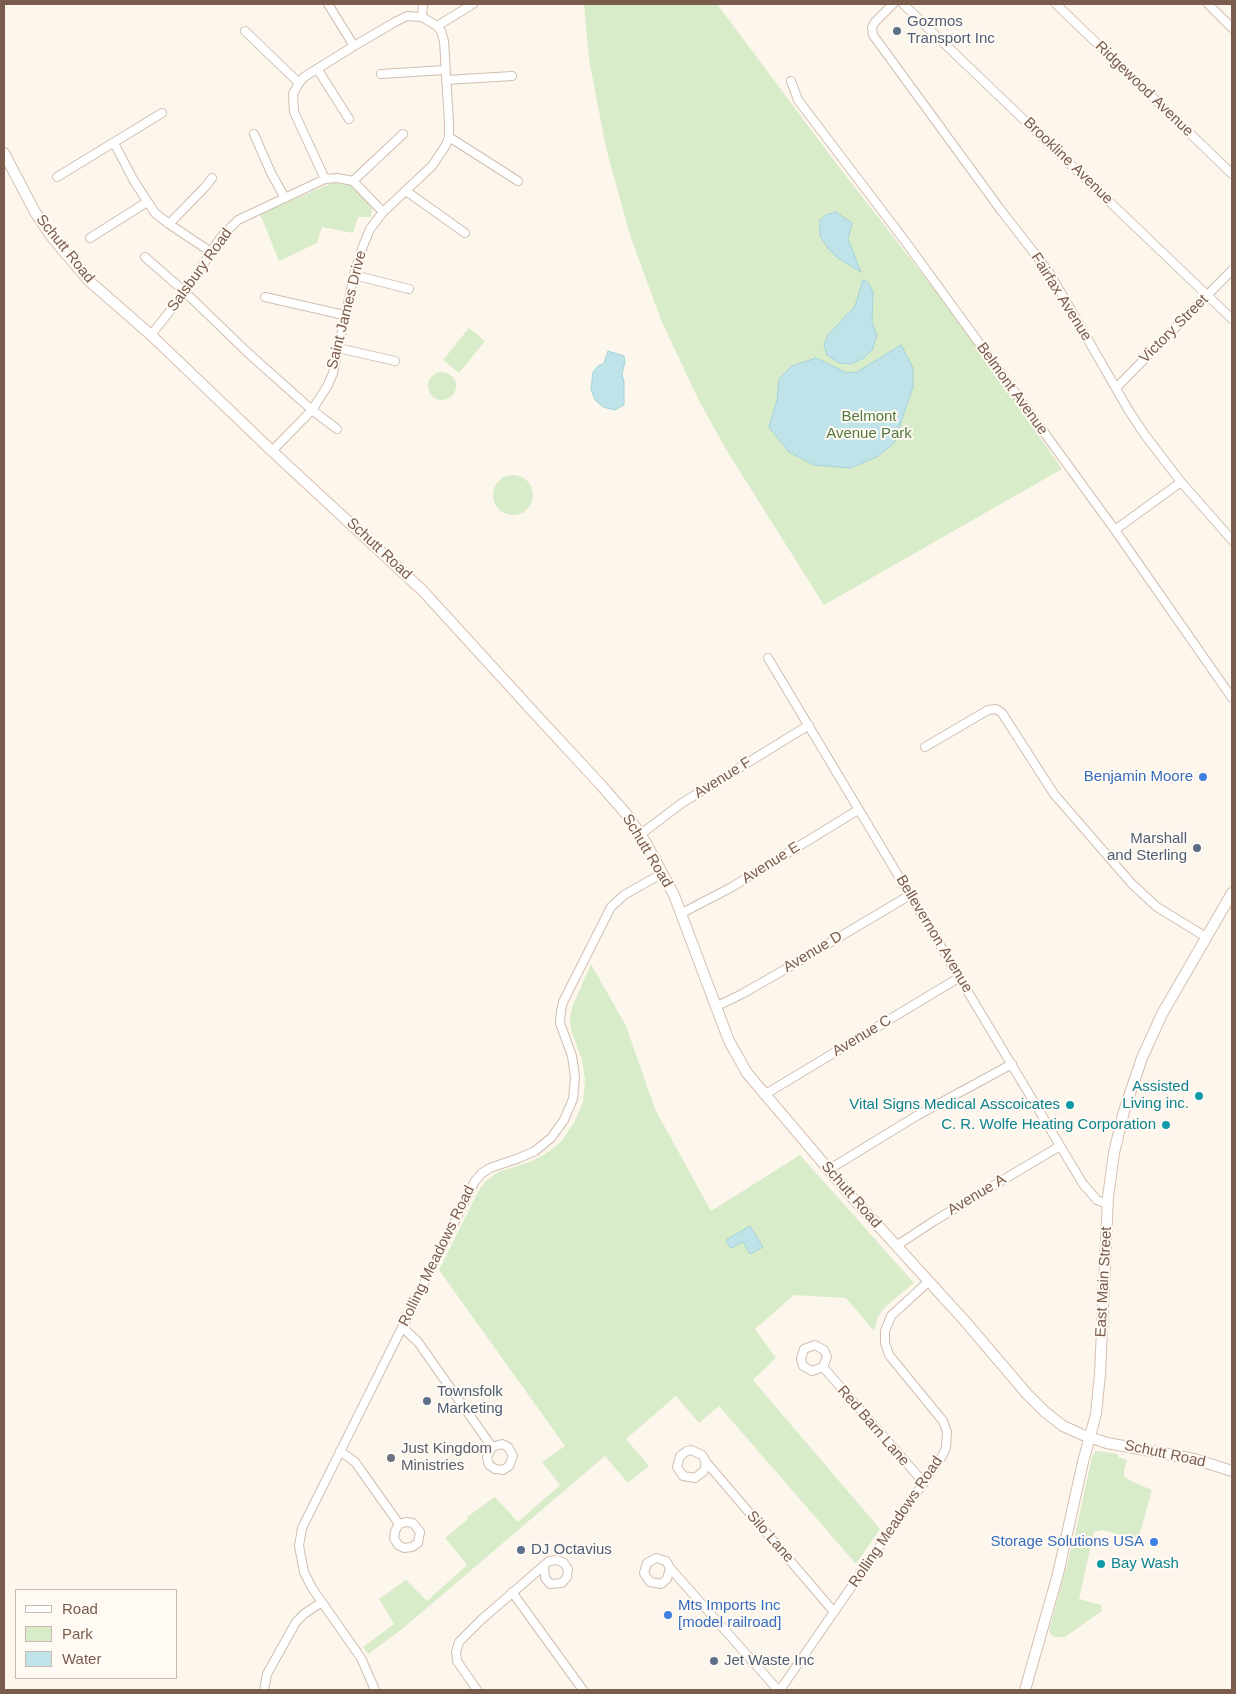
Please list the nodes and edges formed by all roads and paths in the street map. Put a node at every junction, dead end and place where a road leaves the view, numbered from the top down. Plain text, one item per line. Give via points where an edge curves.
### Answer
1 (328, 4) edge
2 (423, 4) edge
3 (473, 4) edge
4 (893, 4) edge
5 (903, 4) edge
6 (1056, 4) edge
7 (1208, 4) edge
8 (422, 17) junction
9 (437, 26) junction
10 (1232, 28) edge
11 (245, 31) dead end
12 (354, 46) junction
13 (318, 70) junction
14 (445, 70) junction
15 (381, 74) dead end
16 (512, 76) dead end
17 (446, 80) junction
18 (790, 81) dead end
19 (299, 83) junction
20 (162, 113) dead end
21 (349, 119) dead end
22 (254, 134) dead end
23 (403, 134) dead end
24 (449, 137) junction
25 (114, 143) junction
26 (4, 153) edge
27 (1232, 174) edge
28 (56, 177) dead end
29 (212, 178) dead end
30 (326, 179) junction
31 (352, 181) junction
32 (518, 181) dead end
33 (406, 192) junction
34 (286, 198) junction
35 (147, 202) junction
36 (383, 212) junction
37 (169, 224) junction
38 (465, 233) dead end
39 (90, 238) dead end
40 (211, 252) junction
41 (145, 258) dead end
42 (1232, 270) edge
43 (354, 276) junction
44 (409, 289) dead end
45 (185, 292) junction
46 (1208, 295) junction
47 (265, 297) dead end
48 (344, 316) junction
49 (1232, 319) edge
50 (151, 335) junction
51 (338, 348) junction
52 (395, 362) dead end
53 (1116, 388) junction
54 (312, 410) junction
55 (337, 429) dead end
56 (272, 451) junction
57 (1181, 482) junction
58 (1115, 530) junction
59 (1232, 540) edge
60 (768, 658) dead end
61 (1232, 698) edge
62 (809, 725) junction
63 (924, 747) dead end
64 (858, 810) junction
65 (641, 834) junction
66 (663, 873) junction
67 (1232, 893) edge
68 (910, 895) junction
69 (682, 913) junction
70 (1206, 937) junction
71 (960, 977) junction
72 (715, 1007) junction
73 (1012, 1064) junction
74 (764, 1095) junction
75 (1060, 1146) junction
76 (828, 1170) junction
77 (1107, 1204) junction
78 (896, 1246) junction
79 (928, 1282) junction
80 (402, 1327) junction
81 (823, 1368) dead end
82 (1090, 1437) junction
83 (492, 1447) dead end
84 (340, 1451) junction
85 (706, 1462) dead end
86 (1232, 1471) edge
87 (924, 1483) junction
88 (400, 1524) dead end
89 (544, 1567) dead end
90 (670, 1568) dead end
91 (512, 1592) junction
92 (322, 1602) junction
93 (834, 1612) junction
94 (264, 1690) edge
95 (375, 1690) edge
96 (477, 1690) edge
97 (583, 1690) edge
98 (779, 1690) edge
99 (1025, 1690) edge

1 - 12 street
2 - 8 street
3 - 9 street
4 - 53 street, Fairfax Avenue via 874,22 873,35 1049,272
5 - 46 street, Brookline Avenue
6 - 27 street, Ridgewood Avenue
7 - 10 street
8 - 9 street
8 - 12 street via 407,16
9 - 14 street via 444,41
11 - 19 street
12 - 13 street
13 - 19 street
13 - 21 street
14 - 15 street
14 - 17 street
16 - 17 street
17 - 24 street
18 - 58 street, Belmont Avenue via 798,100 905,240
19 - 30 street via 293,94 294,112
20 - 25 street
22 - 34 street
23 - 31 street
24 - 32 street
24 - 33 street, Saint James Drive via 432,166
25 - 28 street
25 - 35 street
26 - 50 street, Schutt Road via 35,212 66,255 88,280
29 - 37 street
30 - 31 street, Salsbury Road
30 - 34 street, Salsbury Road
31 - 36 street
33 - 36 street, Saint James Drive
33 - 38 street
34 - 40 street, Salsbury Road via 238,220
35 - 37 street
35 - 39 street
36 - 43 street, Saint James Drive via 370,229
37 - 40 street
40 - 45 street, Salsbury Road
41 - 45 street
42 - 46 street, Victory Street
43 - 44 street
43 - 48 street, Saint James Drive
45 - 50 street, Salsbury Road
45 - 54 street
46 - 49 street, Brookline Avenue
46 - 53 street, Victory Street
47 - 48 street
48 - 51 street, Saint James Drive
50 - 56 street, Schutt Road
51 - 52 street
51 - 54 street, Saint James Drive via 328,385
53 - 57 street, Fairfax Avenue via 1144,435
54 - 55 street
54 - 56 street, Saint James Drive
56 - 65 street, Schutt Road via 423,591 600,784
57 - 58 street
57 - 59 street, Fairfax Avenue
58 - 61 street, Belmont Avenue
60 - 62 street, Bellevernon Avenue
62 - 64 street, Bellevernon Avenue
62 - 65 street, Avenue F via 682,803
63 - 70 street via 988,710 996,709 1002,713 1054,794 1132,884 1157,907
64 - 68 street, Bellevernon Avenue
64 - 69 street, Avenue E via 732,887
65 - 66 street, Schutt Road
66 - 69 street, Schutt Road
66 - 80 street, Rolling Meadows Road via 624,895 611,907 563,1002 560,1023 572,1056 575,1077 573,1099 564,1120 551,1138 535,1151 490,1168 478,1176
67 - 70 street, East Main Street
68 - 71 street, Bellevernon Avenue
68 - 72 street, Avenue D
69 - 72 street, Schutt Road
70 - 77 street, East Main Street via 1165,1008 1142,1058 1124,1110
71 - 73 street, Bellevernon Avenue
71 - 74 street, Avenue C
72 - 74 street, Schutt Road via 734,1052
73 - 75 street, Bellevernon Avenue
73 - 76 street via 918,1115
74 - 76 street, Schutt Road
75 - 77 street, Bellevernon Avenue via 1092,1195
75 - 78 street, Avenue A
76 - 78 street, Schutt Road
77 - 82 street, East Main Street via 1100,1374
78 - 79 street, Schutt Road
79 - 82 street, Schutt Road via 1045,1412 1063,1426
79 - 87 street, Rolling Meadows Road via 894,1311 884,1337 889,1355 936,1410 946,1427 946,1448
80 - 83 street via 418,1342
80 - 84 street, Rolling Meadows Road
81 - 87 street, Red Barn Lane
82 - 86 street, Schutt Road via 1194,1459
82 - 99 street, East Main Street via 1058,1574
84 - 88 street via 355,1462
84 - 92 street, Rolling Meadows Road via 300,1537 300,1560 304,1572
85 - 93 street, Silo Lane
87 - 93 street, Rolling Meadows Road
89 - 91 street
90 - 98 street
91 - 96 street via 462,1637 457,1647 459,1665
91 - 97 street
92 - 94 street via 296,1622 267,1674
92 - 95 street, Rolling Meadows Road via 361,1658
93 - 98 street, Rolling Meadows Road

